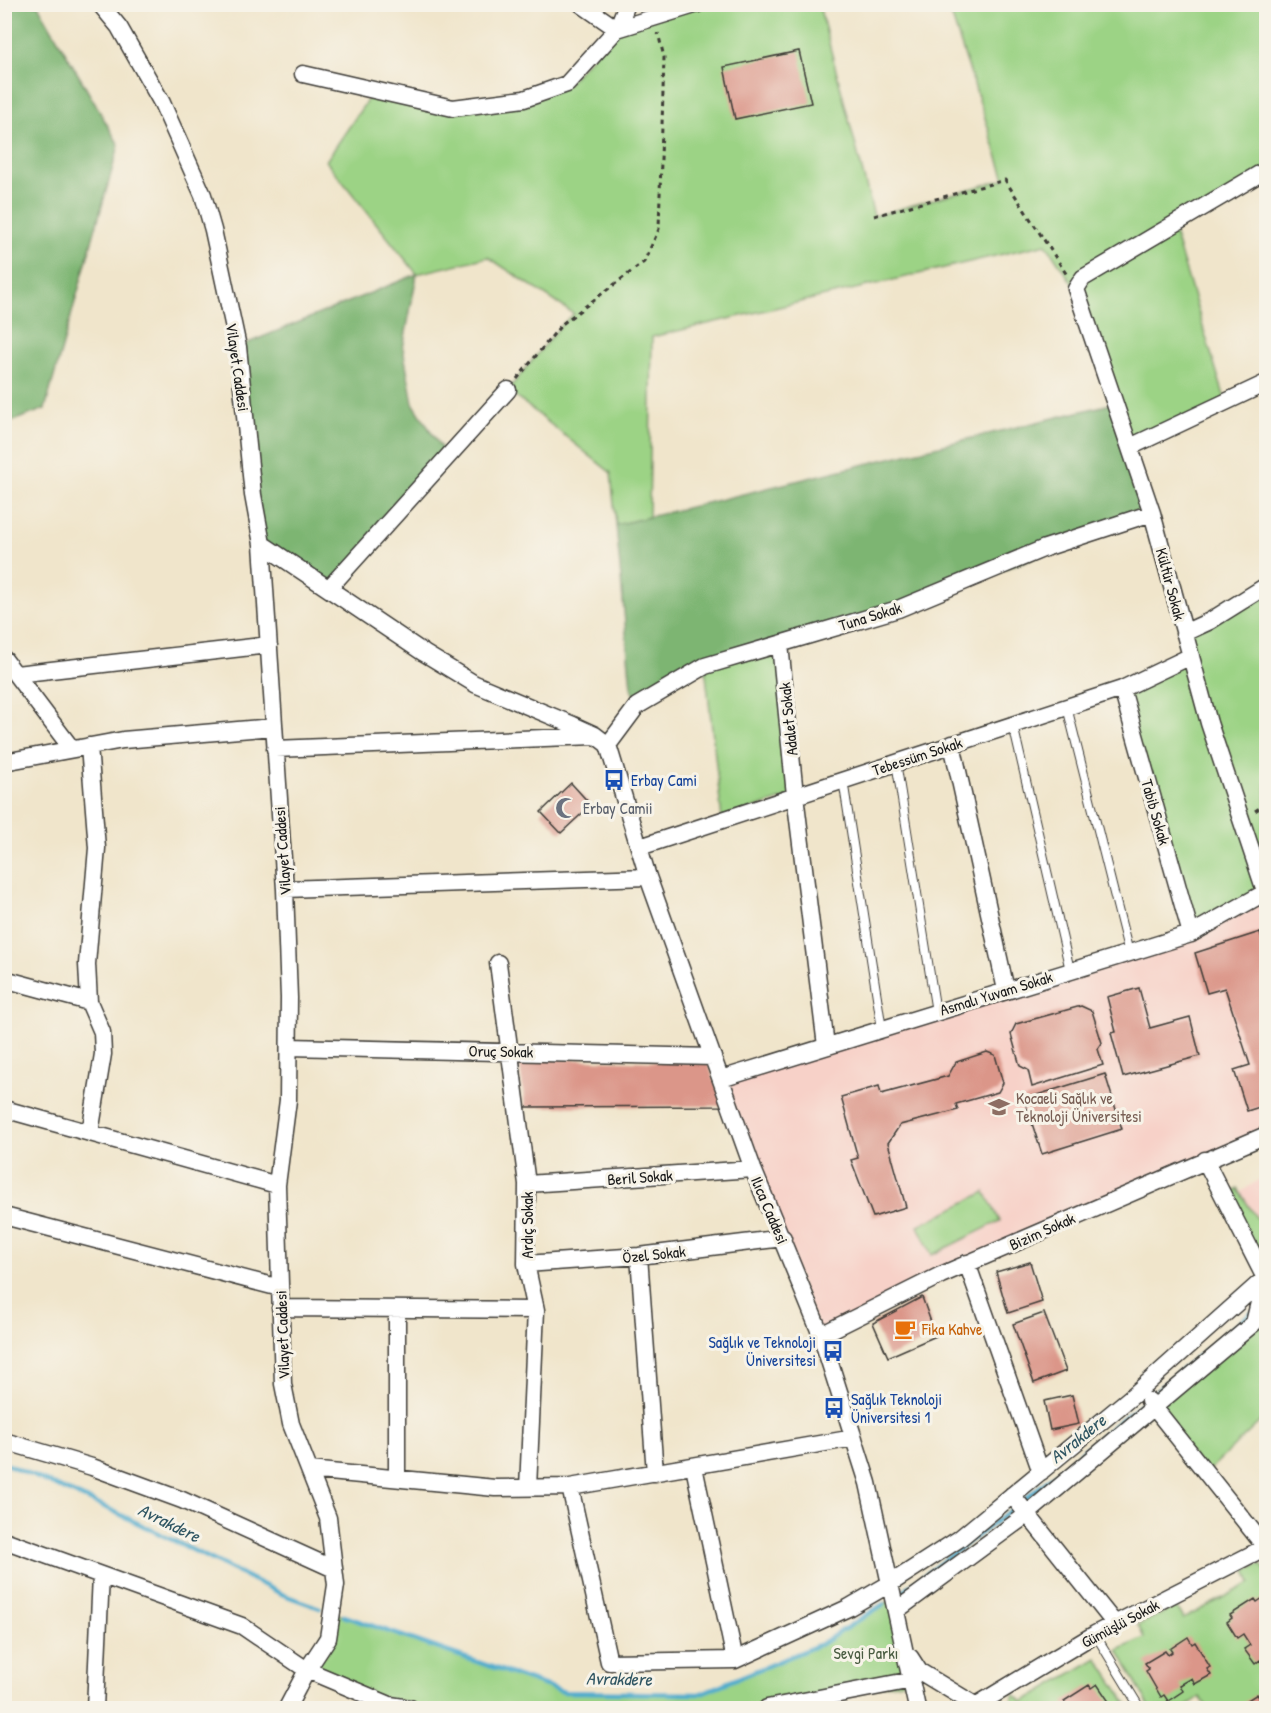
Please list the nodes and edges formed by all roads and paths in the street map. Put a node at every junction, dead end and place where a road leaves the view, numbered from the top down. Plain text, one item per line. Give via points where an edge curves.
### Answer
1 (100, 4) edge
2 (581, 4) edge
3 (627, 4) edge
4 (698, 4) edge
5 (654, 18) junction
6 (617, 29) junction
7 (303, 74) dead end
8 (1266, 170) edge
9 (874, 216) dead end
10 (1079, 284) junction
11 (1266, 383) edge
12 (508, 390) joint
13 (1130, 447) junction
14 (1152, 513) junction
15 (262, 544) junction
16 (1266, 586) edge
17 (329, 588) junction
18 (1184, 633) junction
19 (780, 644) junction
20 (269, 645) junction
21 (1191, 656) junction
22 (4, 659) edge
23 (16, 674) junction
24 (1122, 689) junction
25 (1067, 707) junction
26 (1013, 725) junction
27 (273, 727) junction
28 (601, 740) junction
29 (952, 744) junction
30 (89, 746) junction
31 (72, 749) junction
32 (275, 749) junction
33 (4, 762) edge
34 (896, 762) junction
35 (843, 779) junction
36 (795, 795) junction
37 (640, 847) junction
38 (648, 877) junction
39 (285, 889) junction
40 (1266, 893) edge
41 (1191, 934) junction
42 (1129, 953) junction
43 (498, 963) dead end
44 (1070, 970) junction
45 (4, 979) edge
46 (1006, 990) junction
47 (89, 1002) junction
48 (936, 1012) junction
49 (882, 1029) junction
50 (826, 1046) junction
51 (290, 1047) junction
52 (509, 1051) junction
53 (713, 1057) junction
54 (721, 1079) junction
55 (4, 1109) edge
56 (90, 1133) junction
57 (1266, 1135) edge
58 (1205, 1160) junction
59 (753, 1169) junction
60 (527, 1184) junction
61 (277, 1185) junction
62 (4, 1216) edge
63 (783, 1238) junction
64 (639, 1256) junction
65 (967, 1263) junction
66 (526, 1264) junction
67 (1265, 1278) edge
68 (280, 1288) junction
69 (280, 1308) junction
70 (397, 1309) junction
71 (536, 1310) junction
72 (821, 1335) junction
73 (1140, 1390) junction
74 (1155, 1408) junction
75 (854, 1438) junction
76 (4, 1441) edge
77 (694, 1467) junction
78 (309, 1470) junction
79 (1041, 1472) junction
80 (655, 1473) junction
81 (396, 1478) junction
82 (570, 1487) junction
83 (528, 1488) junction
84 (1012, 1495) junction
85 (1027, 1514) junction
86 (4, 1540) edge
87 (1266, 1547) edge
88 (334, 1569) junction
89 (102, 1575) junction
90 (891, 1583) junction
91 (897, 1610) junction
92 (1115, 1624) junction
93 (1095, 1634) junction
94 (905, 1648) junction
95 (735, 1660) junction
96 (307, 1670) junction
97 (912, 1680) junction
98 (95, 1708) edge
99 (286, 1708) edge
100 (410, 1708) edge
101 (767, 1708) edge
102 (917, 1708) edge
103 (976, 1708) edge
104 (1140, 1708) edge

1 - 15 street, Vilayet Caddesi via 119,27 162,103 203,195 238,347 253,495
2 - 6 street
3 - 6 street
4 - 5 street
5 - 6 street
5 - 12 path via 664,57 659,229 644,262 562,324
6 - 7 street via 567,84 524,99 453,108
8 - 10 street
9 - 10 path via 1005,180
10 - 13 street, Kültür Sokak
11 - 13 street
12 - 17 street
13 - 14 street, Kültür Sokak
14 - 18 street, Kültür Sokak
14 - 19 street, Tuna Sokak via 1045,548 898,609
15 - 17 street
15 - 20 street, Vilayet Caddesi
16 - 18 street
17 - 28 street via 475,684
18 - 21 street, Kültür Sokak
19 - 28 street, Tuna Sokak via 705,666 637,706
19 - 36 street, Adalet Sokak
20 - 23 street
20 - 27 street, Vilayet Caddesi
21 - 24 street, Tebessüm Sokak
21 - 40 street, Kültür Sokak via 1209,723
22 - 23 street
23 - 31 street
24 - 25 street, Tebessüm Sokak
24 - 41 street, Tabib Sokak
25 - 26 street, Tebessüm Sokak
25 - 42 lane
26 - 29 street, Tebessüm Sokak
26 - 44 lane
27 - 30 street
27 - 32 street, Vilayet Caddesi
28 - 32 street
28 - 37 street, Ilıca Caddesi
29 - 34 street, Tebessüm Sokak
29 - 46 street
30 - 31 street
30 - 47 street via 97,848 87,964
31 - 33 street
32 - 39 street, Vilayet Caddesi
34 - 35 street, Tebessüm Sokak
34 - 48 lane
35 - 36 street, Tebessüm Sokak
35 - 49 lane
36 - 37 street, Tebessüm Sokak
36 - 50 street, Adalet Sokak
37 - 38 street, Ilıca Caddesi
38 - 39 street
38 - 53 street, Ilıca Caddesi
39 - 51 street, Vilayet Caddesi
40 - 41 street, Asmalı Yuvam Sokak
41 - 42 street, Asmalı Yuvam Sokak
42 - 44 street, Asmalı Yuvam Sokak
43 - 52 street, Ardıç Sokak
44 - 46 street, Asmalı Yuvam Sokak
45 - 47 street
46 - 48 street, Asmalı Yuvam Sokak
47 - 56 street via 102,1032 104,1054
48 - 49 street, Asmalı Yuvam Sokak
49 - 50 street, Asmalı Yuvam Sokak
50 - 54 street, Asmalı Yuvam Sokak
51 - 52 street, Oruç Sokak
51 - 61 street, Vilayet Caddesi
52 - 53 street, Oruç Sokak
52 - 60 street, Ardıç Sokak
53 - 54 street, Ilıca Caddesi
54 - 59 street, Ilıca Caddesi
55 - 56 street
56 - 61 street
57 - 58 street, Bizim Sokak
58 - 65 street, Bizim Sokak
58 - 67 street
59 - 60 street, Beril Sokak
59 - 63 street, Ilıca Caddesi
60 - 66 street, Ardıç Sokak
61 - 68 street, Vilayet Caddesi
62 - 68 street
63 - 64 street, Özel Sokak
63 - 72 street, Ilıca Caddesi
64 - 66 street, Özel Sokak
64 - 80 street
65 - 72 street, Bizim Sokak
65 - 79 street
66 - 71 street, Ardıç Sokak
67 - 73 street
67 - 74 street via 1254,1323
68 - 69 street, Vilayet Caddesi
69 - 70 street
69 - 78 street, Vilayet Caddesi via 283,1384 291,1424
70 - 71 street
70 - 81 street
71 - 83 street, Ardıç Sokak
72 - 75 street, Ilıca Caddesi
73 - 74 street
73 - 79 street
74 - 85 street
74 - 87 street
75 - 77 street
75 - 90 street, Ilıca Caddesi
76 - 88 street via 92,1467 182,1500
77 - 80 street
77 - 95 street
78 - 81 street
78 - 88 street, Vilayet Caddesi via 328,1518
79 - 84 street
80 - 82 street
81 - 83 street
82 - 83 street
82 - 95 street via 609,1662
84 - 85 street
84 - 90 street via 959,1539
85 - 91 street
85 - 92 street
86 - 89 street
87 - 92 street, Gümüşlü Sokak
88 - 96 street, Vilayet Caddesi via 336,1585 328,1638
89 - 96 street via 242,1626
89 - 98 street
90 - 91 street, Ilıca Caddesi
90 - 95 street via 848,1608
91 - 94 street, Ilıca Caddesi
92 - 93 street, Gümüşlü Sokak
93 - 103 street, Gümüşlü Sokak
93 - 104 lane
94 - 97 street, Ilıca Caddesi
94 - 103 street via 919,1671
96 - 99 street, Vilayet Caddesi
96 - 100 street via 390,1705
97 - 101 street
97 - 102 street, Ilıca Caddesi

